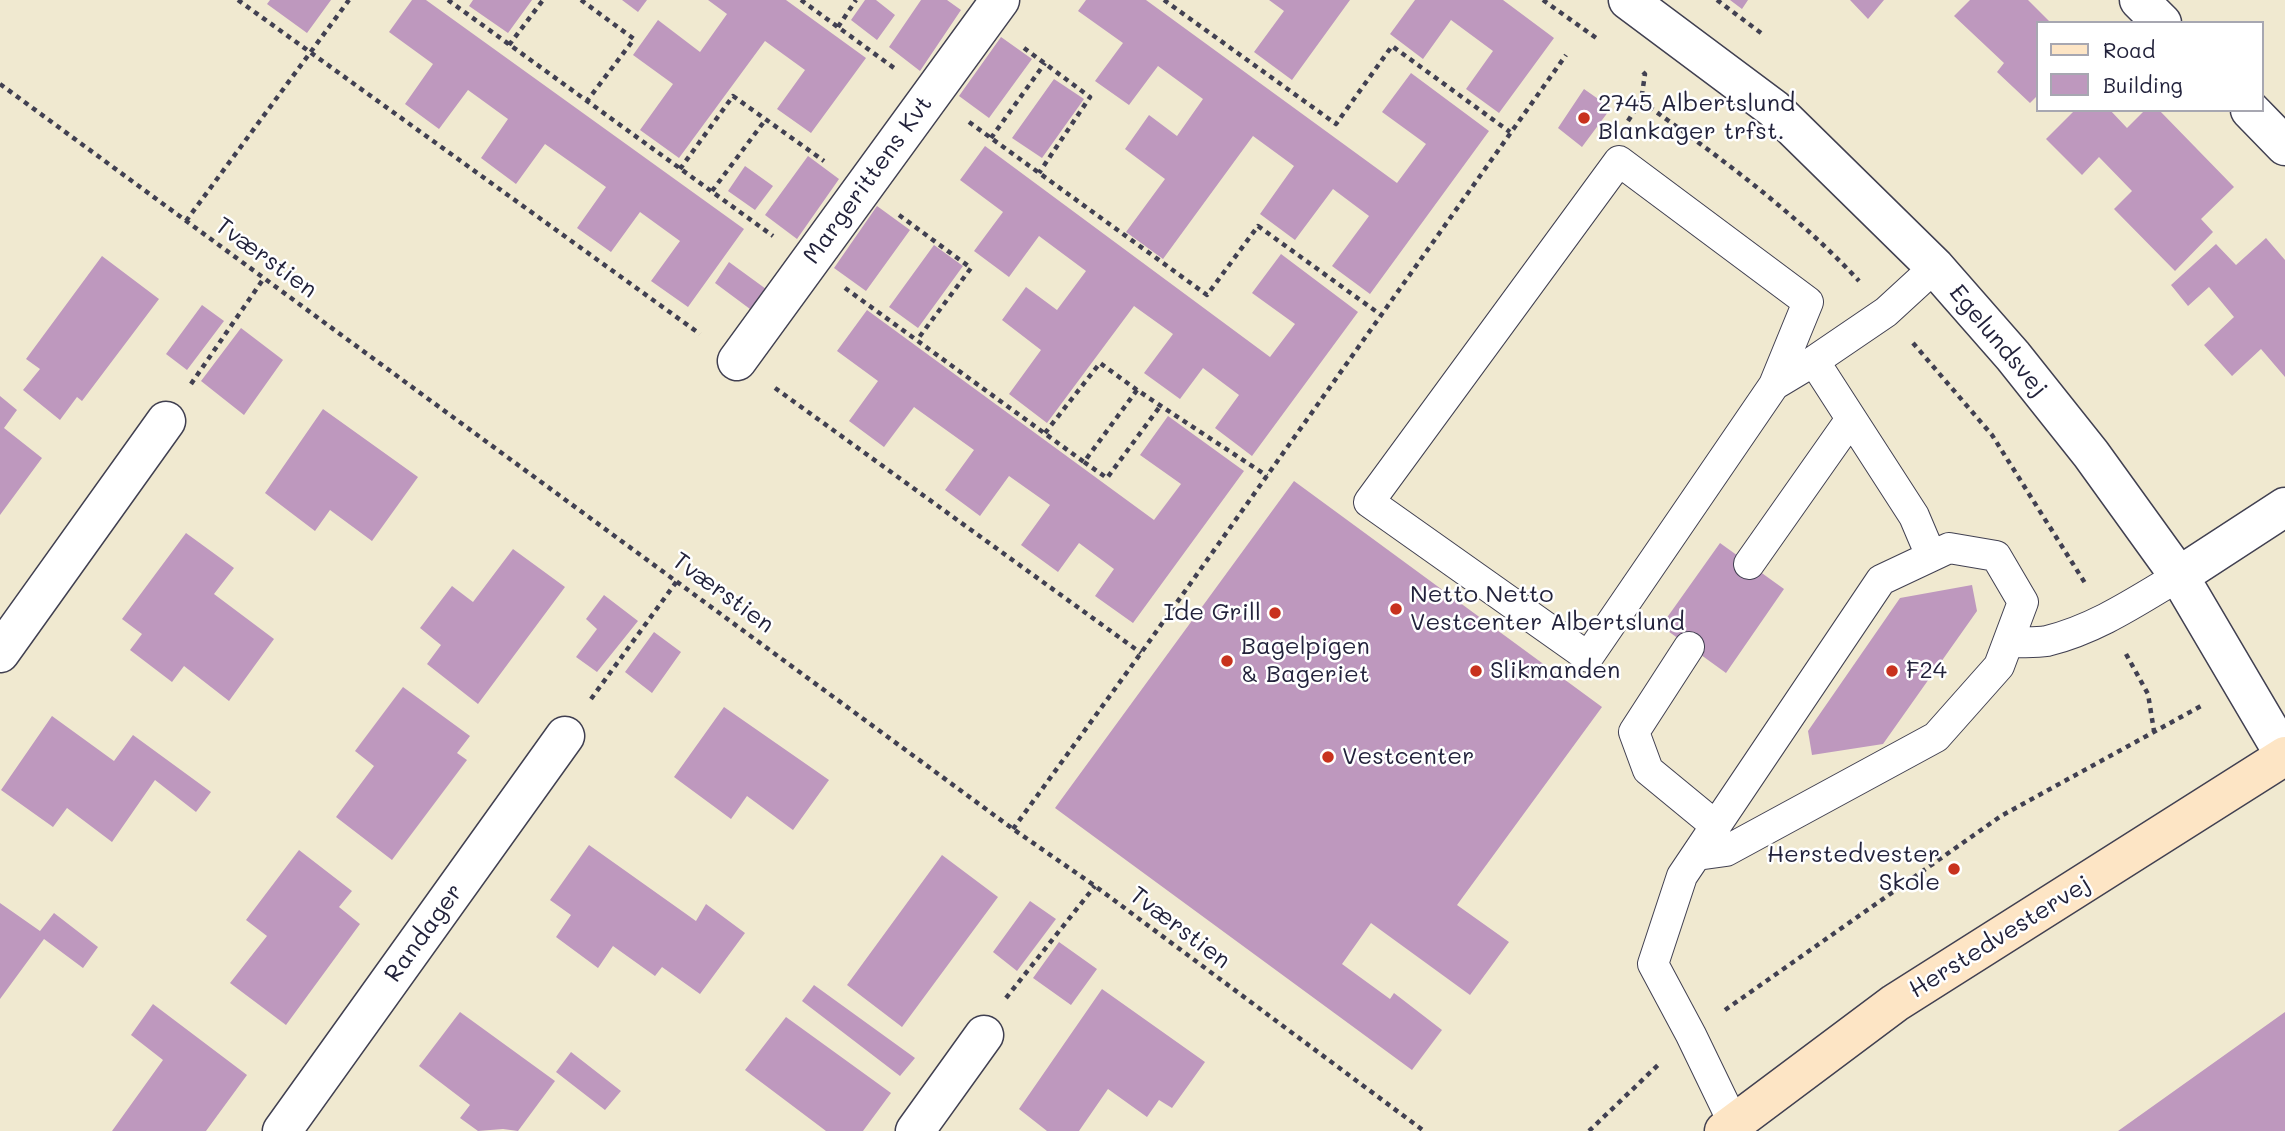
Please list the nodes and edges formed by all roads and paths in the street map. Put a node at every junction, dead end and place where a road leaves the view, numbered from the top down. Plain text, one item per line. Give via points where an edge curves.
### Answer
1 (239, 0) edge
2 (349, 0) edge
3 (448, 0) edge
4 (543, 0) edge
5 (581, 0) edge
6 (801, 0) edge
7 (856, 0) edge
8 (1164, 0) edge
9 (1628, 0) edge
10 (1717, 0) edge
11 (2139, 0) edge
12 (992, 10) edge
13 (2160, 21) edge
14 (838, 27) junction
15 (1765, 36) dead end
16 (509, 45) junction
17 (311, 52) junction
18 (1566, 55) dead end
19 (1045, 63) junction
20 (0, 84) edge
21 (931, 94) junction
22 (587, 101) junction
23 (2251, 112) edge
24 (766, 119) junction
25 (1511, 132) junction
26 (991, 138) junction
27 (2285, 146) edge
28 (680, 169) junction
29 (1039, 173) junction
30 (863, 188) junction
31 (712, 191) junction
32 (187, 221) junction
33 (809, 262) junction
34 (1935, 267) junction
35 (264, 278) junction
36 (1381, 316) junction
37 (917, 340) junction
38 (737, 361) junction
39 (1814, 361) junction
40 (1774, 385) junction
41 (1137, 390) junction
42 (1161, 405) junction
43 (1851, 419) junction
44 (166, 421) joint
45 (1045, 433) junction
46 (1084, 462) junction
47 (1267, 476) junction
48 (2285, 507) edge
49 (1931, 556) junction
50 (1749, 564) dead end
51 (2179, 576) junction
52 (677, 581) junction
53 (2009, 642) junction
54 (1689, 647) dead end
55 (0, 653) edge
56 (1142, 653) junction
57 (2242, 683) junction
58 (565, 736) joint
59 (2285, 756) edge
60 (1716, 826) junction
61 (1013, 829) junction
62 (1697, 855) junction
63 (1095, 886) junction
64 (984, 1035) joint
65 (1691, 1035) junction
66 (1740, 1125) edge
67 (282, 1131) edge
68 (915, 1131) edge
69 (1424, 1131) edge
70 (1589, 1131) edge

1 - 17 path
2 - 17 path
3 - 16 path
4 - 16 path
5 - 22 path via 634,39
6 - 14 path
7 - 14 path
8 - 25 path via 1336,124 1392,47
9 - 34 street, Egelundsvej via 1774,109
10 - 15 path
11 - 13 street
12 - 19 path
12 - 21 street, Margerittens Kvt
14 - 21 path
16 - 22 path
17 - 32 path
17 - 38 path
18 - 25 path
19 - 26 path
19 - 29 path via 1090,97
20 - 32 path, Tværstien
21 - 26 path
21 - 30 street, Margerittens Kvt
22 - 28 path
23 - 27 street
24 - 28 path via 733,96
24 - 30 path
24 - 31 path
25 - 36 path
26 - 29 path
28 - 31 path
29 - 36 path via 1207,295 1258,226
30 - 33 street, Margerittens Kvt
30 - 37 path via 971,268
31 - 33 path
32 - 35 path, Tværstien
33 - 37 path
33 - 38 street, Margerittens Kvt
34 - 39 lane via 1886,312
34 - 51 street, Egelundsvej via 2065,421
35 - 44 path
35 - 52 path, Tværstien
36 - 47 path
37 - 45 path
38 - 56 path
39 - 40 lane
39 - 43 lane
40 - 40 lane via 1588,657 1369,502 1619,161 1808,302
41 - 42 path
41 - 45 path via 1100,363
41 - 46 path
42 - 46 path via 1107,478
42 - 47 path
43 - 49 lane via 1914,516
43 - 50 lane
44 - 55 street
45 - 46 path
47 - 56 path
48 - 51 street
49 - 53 lane via 1948,548 1996,556 2024,602
49 - 60 lane via 1881,580
51 - 53 lane via 2076,632 2044,641
51 - 57 street, Egelundsvej
52 - 58 path
52 - 61 path, Tværstien
53 - 62 lane via 1999,666 1937,737 1726,851
54 - 60 lane via 1634,732 1648,770
56 - 61 path
57 - 59 street, Egelundsvej
57 - 65 path via 2001,816
58 - 67 street, Randager
59 - 66 street, Herstedvestervej via 1895,1003
60 - 62 lane
61 - 63 path, Tværstien
62 - 65 lane via 1682,876 1653,964
63 - 64 path via 999,1007
63 - 69 path, Tværstien
64 - 68 street
65 - 66 lane
65 - 70 path

